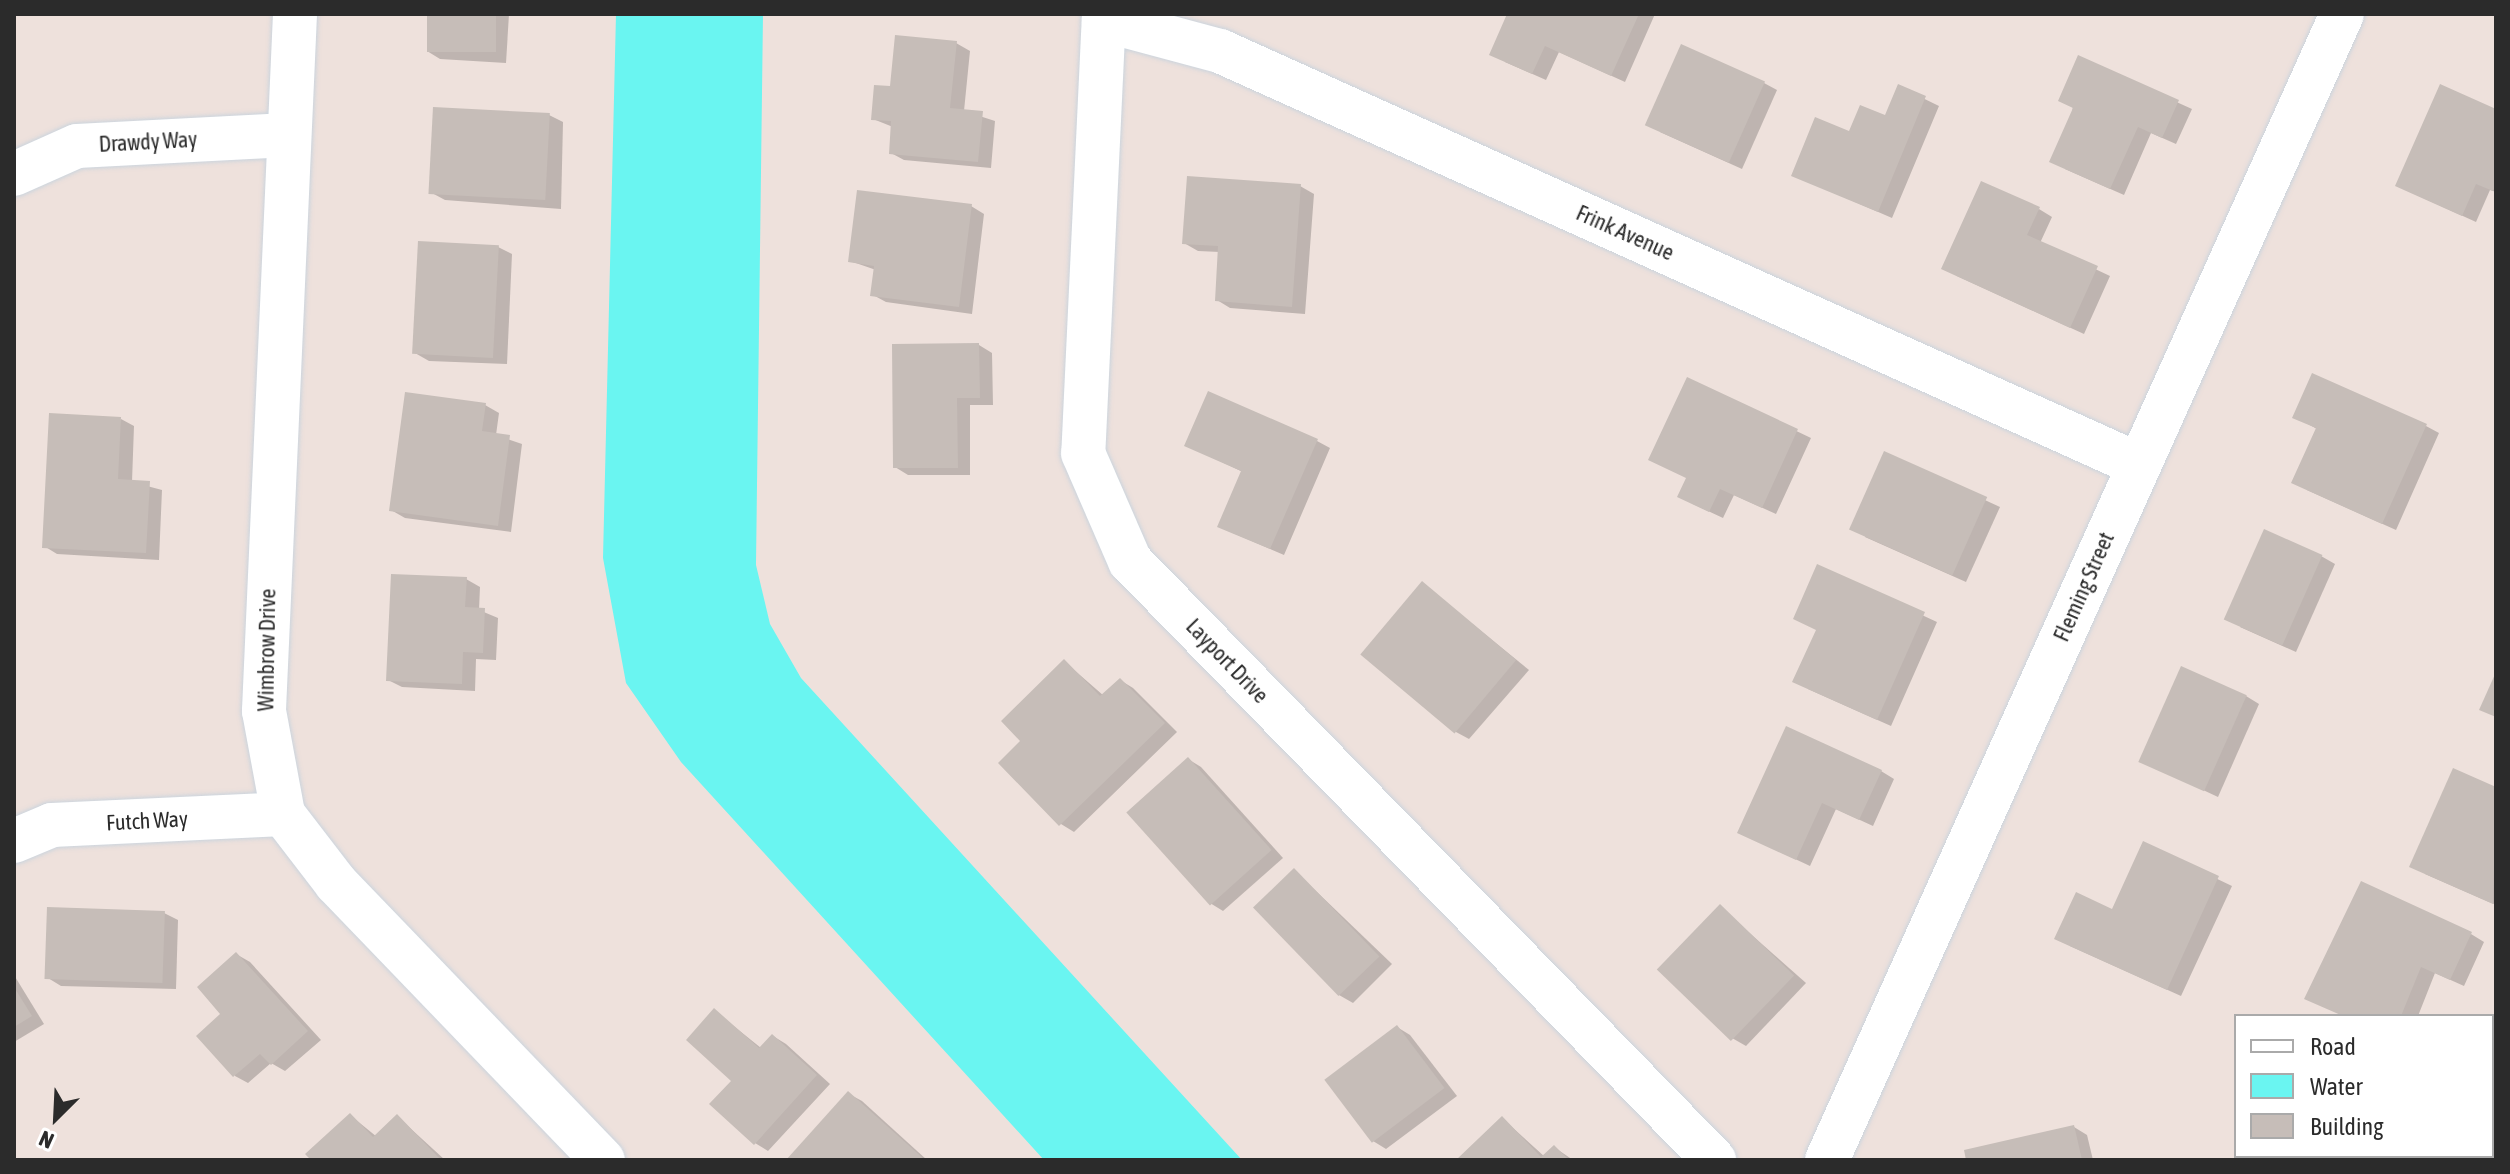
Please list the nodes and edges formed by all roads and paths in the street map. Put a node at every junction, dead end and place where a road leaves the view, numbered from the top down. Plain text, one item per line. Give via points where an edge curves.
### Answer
1 (295, 14) edge
2 (2342, 14) edge
3 (1104, 17) edge
4 (288, 135) junction
5 (14, 174) edge
6 (2139, 465) junction
7 (283, 814) junction
8 (14, 841) edge
9 (597, 1158) edge
10 (1714, 1160) edge
11 (1827, 1160) edge

1 - 4 street, Wimbrow Drive
2 - 6 street, Fleming Street
3 - 6 street, Frink Avenue via 1220,51
3 - 10 street, Layport Drive via 1083,453 1130,561
4 - 5 street, Drawdy Way via 77,146
4 - 7 street, Wimbrow Drive via 264,711
6 - 11 street, Fleming Street
7 - 8 street, Futch Way via 52,825
7 - 9 street, Wimbrow Drive via 336,883

